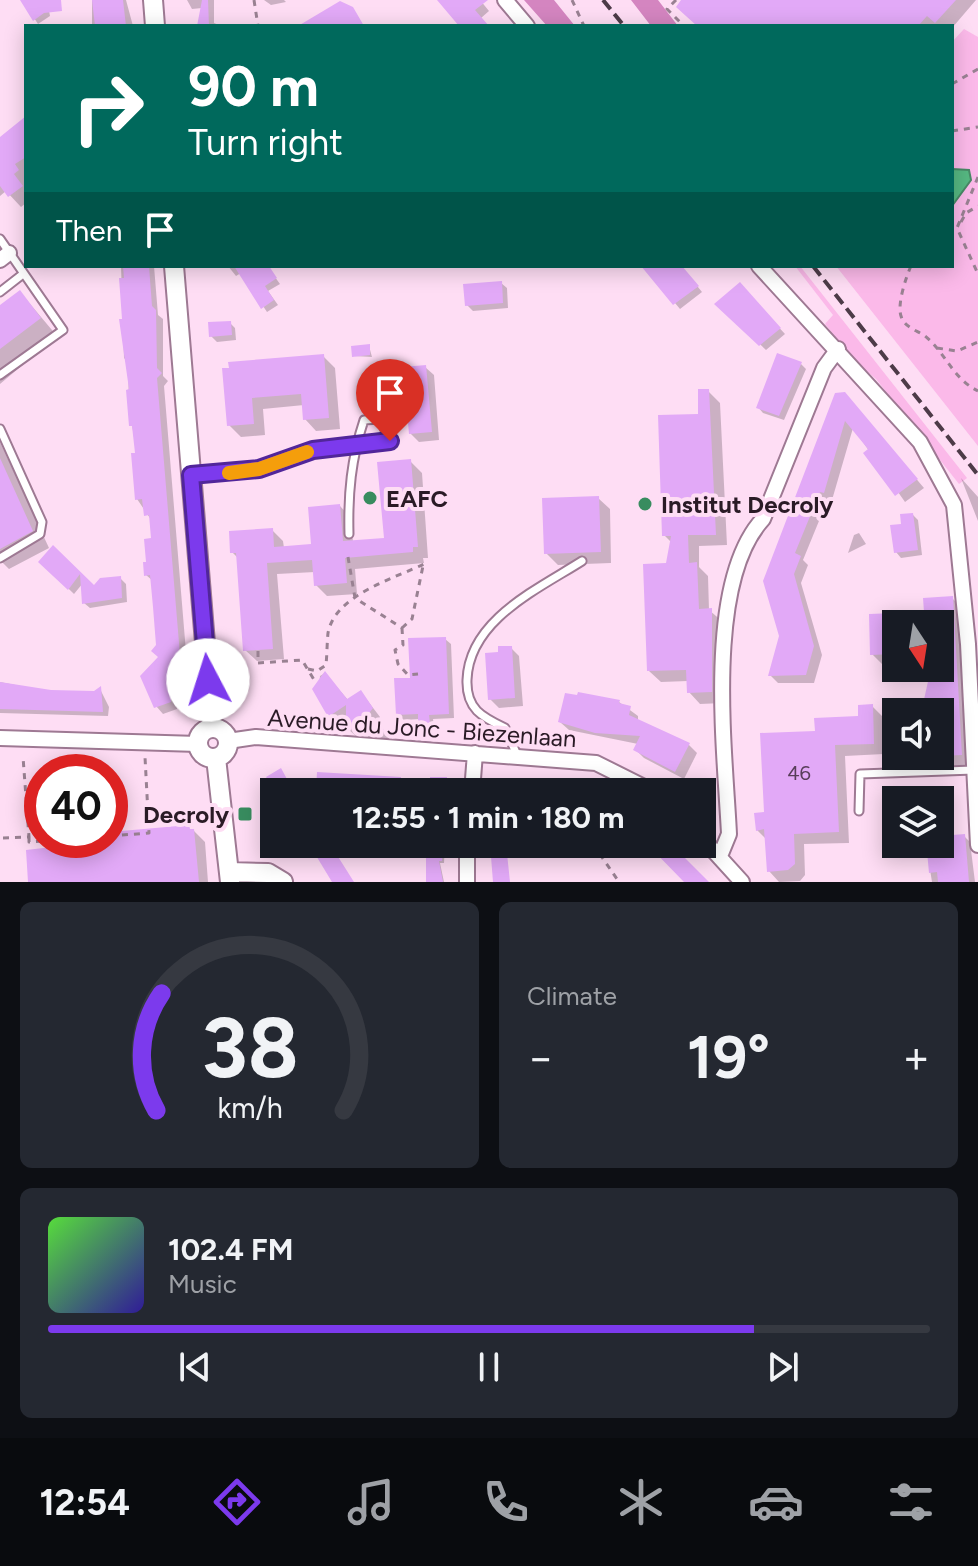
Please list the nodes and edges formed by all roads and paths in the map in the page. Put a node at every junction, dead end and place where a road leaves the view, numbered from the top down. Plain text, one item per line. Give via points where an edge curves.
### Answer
1 (153, 0) edge
2 (254, 0) edge
3 (505, 0) edge
4 (572, 0) edge
5 (676, 0) edge
6 (155, 24) edge
7 (258, 24) edge
8 (525, 24) edge
9 (583, 24) edge
10 (682, 24) edge
11 (978, 69) edge
12 (954, 83) edge
13 (978, 127) edge
14 (954, 131) edge
15 (978, 177) edge
16 (978, 206) edge
17 (957, 228) junction
18 (954, 231) edge
19 (0, 239) edge
20 (5, 256) edge
21 (174, 268) edge
22 (761, 268) edge
23 (911, 268) edge
24 (23, 274) junction
25 (978, 274) edge
26 (0, 292) edge
27 (978, 342) edge
28 (937, 348) junction
29 (838, 349) junction
30 (0, 375) edge
31 (978, 391) edge
32 (0, 429) edge
33 (355, 446) junction
34 (191, 475) junction
35 (349, 534) dead end
36 (348, 557) dead end
37 (0, 558) edge
38 (582, 561) dead end
39 (355, 598) junction
40 (402, 628) junction
41 (258, 651) dead end
42 (308, 669) junction
43 (418, 674) dead end
44 (316, 683) dead end
45 (212, 728) junction
46 (0, 738) edge
47 (228, 741) junction
48 (198, 744) junction
49 (475, 753) junction
50 (517, 755) junction
51 (145, 756) dead end
52 (23, 757) dead end
53 (216, 758) junction
54 (24, 770) edge
55 (974, 770) junction
56 (473, 778) edge
57 (626, 778) edge
58 (859, 811) dead end
59 (128, 835) edge
60 (24, 837) edge
61 (3, 838) dead end
62 (978, 845) edge
63 (716, 852) edge
64 (720, 856) junction
65 (467, 858) edge
66 (603, 858) edge
67 (230, 877) edge
68 (283, 882) edge
69 (467, 882) edge
70 (619, 882) edge
71 (742, 882) edge

1 - 6 street
2 - 7 path
3 - 8 street
4 - 9 path
5 - 10 path via 667,9
11 - 12 path
13 - 14 path
15 - 17 path
16 - 17 path
17 - 18 path
17 - 25 path
19 - 20 lane
20 - 24 lane
21 - 34 street
22 - 29 street
23 - 28 path via 901,316
24 - 26 lane
24 - 30 lane via 63,330
27 - 28 path via 957,351
28 - 31 path via 953,373
29 - 55 street via 920,442 954,505
29 - 64 street via 824,368 727,603 723,637 729,834
32 - 37 lane via 42,522 40,534
33 - 33 lane via 390,441 380,419 364,420
33 - 34 lane via 313,450 259,469
33 - 35 lane via 348,488
34 - 45 street
36 - 39 path
38 - 50 lane via 501,615 482,636 468,665 467,695 478,715 505,728
39 - 40 path
39 - 40 path via 424,564 412,619
39 - 42 path via 328,632 326,665
40 - 43 path via 403,645 395,650 398,664 408,675
41 - 42 path via 258,663 302,660
42 - 44 path
45 - 47 street
45 - 48 street via 202,733
46 - 48 street
47 - 49 street, Avenue du Jonc - Biezenlaan via 256,737
47 - 53 street
48 - 53 street via 203,755
49 - 50 street, Avenue du Jonc - Biezenlaan
49 - 56 street
50 - 57 street, Avenue du Jonc - Biezenlaan via 596,763
51 - 59 path via 149,833
52 - 54 path
53 - 67 street
55 - 58 lane via 860,774
55 - 62 street
60 - 61 path
63 - 64 street
64 - 71 street
65 - 69 street
66 - 70 path
67 - 68 street via 268,873

